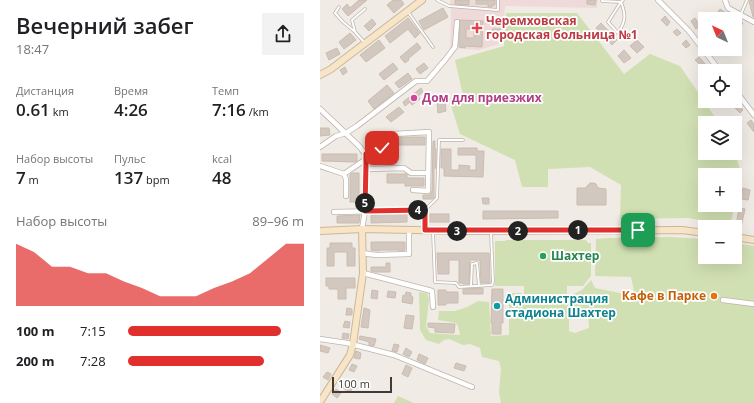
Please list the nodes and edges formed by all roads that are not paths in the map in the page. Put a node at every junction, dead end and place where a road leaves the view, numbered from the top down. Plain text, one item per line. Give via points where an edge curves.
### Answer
1 (422, 0) edge
2 (436, 0) edge
3 (498, 0) edge
4 (602, 0) edge
5 (658, 0) edge
6 (725, 0) edge
7 (747, 0) edge
8 (622, 1) edge
9 (339, 7) dead end
10 (365, 9) dead end
11 (408, 11) junction
12 (737, 12) edge
13 (742, 12) edge
14 (742, 15) edge
15 (456, 22) dead end
16 (754, 22) edge
17 (355, 32) junction
18 (364, 43) junction
19 (433, 47) dead end
20 (715, 64) edge
21 (320, 75) edge
22 (742, 99) edge
23 (320, 110) edge
24 (754, 115) edge
25 (346, 133) junction
26 (463, 140) dead end
27 (320, 146) edge
28 (366, 156) junction
29 (320, 166) edge
30 (366, 169) junction
31 (428, 173) junction
32 (344, 174) junction
33 (414, 190) dead end
34 (346, 196) dead end
35 (425, 210) junction
36 (365, 211) junction
37 (334, 212) dead end
38 (362, 229) junction
39 (409, 230) junction
40 (425, 230) junction
41 (433, 230) junction
42 (320, 231) edge
43 (491, 231) junction
44 (698, 232) edge
45 (742, 238) edge
46 (754, 240) edge
47 (362, 253) junction
48 (363, 273) junction
49 (471, 286) junction
50 (479, 286) junction
51 (723, 300) dead end
52 (754, 304) edge
53 (433, 307) dead end
54 (320, 339) edge
55 (353, 344) junction
56 (472, 387) dead end
57 (321, 399) edge

1 - 11 main road
2 - 3 lane via 449,6 498,10
4 - 8 lane
5 - 20 street via 689,31
6 - 12 street via 728,8
7 - 13 lane
8 - 8 lane via 625,14 623,27 618,33 608,22
9 - 17 lane via 336,13
10 - 17 lane via 352,20
11 - 18 main road
11 - 19 lane
14 - 16 street
15 - 25 street via 455,47 427,81 416,81
17 - 18 lane
18 - 21 main road
22 - 24 street
23 - 25 street
25 - 27 street
25 - 28 street
26 - 35 lane via 438,140 437,198
28 - 30 street
28 - 31 street via 382,148 394,134 428,132
28 - 32 street
29 - 32 street
30 - 31 street via 404,168 411,173
30 - 36 street
31 - 33 street via 428,190
32 - 34 street
35 - 36 street
35 - 40 lane
36 - 37 street
36 - 38 street
38 - 39 main road
38 - 42 main road
38 - 47 main road
39 - 40 main road
39 - 47 street via 409,254
40 - 41 main road
41 - 43 main road
41 - 49 lane via 434,282 456,283 459,287
43 - 44 main road via 682,230
43 - 50 lane via 493,282 492,285
45 - 46 main road
47 - 48 main road
48 - 53 street via 432,291
48 - 55 main road
49 - 50 lane
49 - 50 lane via 472,264 477,263
51 - 52 street
54 - 55 street
55 - 56 street via 394,354
55 - 57 main road via 350,355

